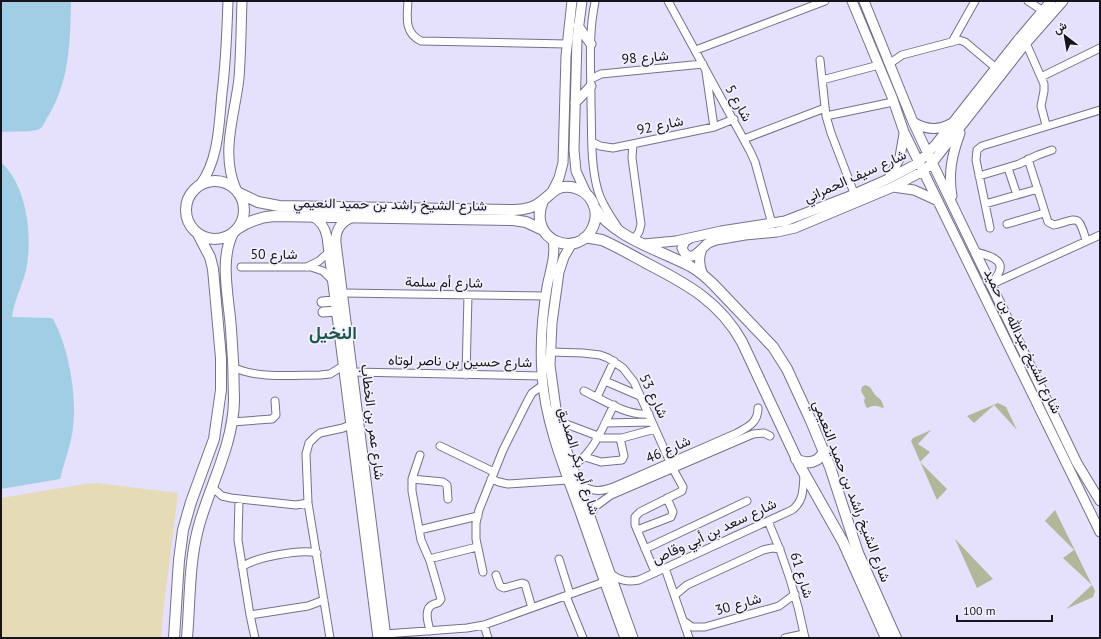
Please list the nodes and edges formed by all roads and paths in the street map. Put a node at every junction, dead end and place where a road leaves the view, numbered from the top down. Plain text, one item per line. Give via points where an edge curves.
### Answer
1 (228, 1) edge
2 (242, 1) edge
3 (408, 1) edge
4 (572, 1) edge
5 (668, 1) edge
6 (825, 1) edge
7 (852, 1) edge
8 (864, 1) edge
9 (975, 1) edge
10 (1028, 1) edge
11 (1052, 1) edge
12 (1063, 1) edge
13 (596, 2) edge
14 (581, 6) edge
15 (1043, 11) junction
16 (578, 26) junction
17 (952, 42) junction
18 (1026, 43) junction
19 (566, 44) junction
20 (591, 44) junction
21 (1100, 48) edge
22 (696, 50) junction
23 (884, 52) junction
24 (902, 55) junction
25 (820, 60) dead end
26 (889, 64) junction
27 (879, 65) junction
28 (704, 66) junction
29 (996, 68) junction
30 (1040, 77) junction
31 (822, 80) junction
32 (591, 83) junction
33 (223, 86) junction
34 (237, 88) junction
35 (892, 99) junction
36 (575, 103) junction
37 (825, 108) junction
38 (1100, 110) edge
39 (826, 116) junction
40 (734, 119) junction
41 (913, 122) junction
42 (960, 122) junction
43 (1046, 125) junction
44 (714, 127) junction
45 (904, 132) junction
46 (744, 139) junction
47 (592, 142) junction
48 (634, 144) junction
49 (1052, 150) dead end
50 (1028, 159) junction
51 (925, 163) junction
52 (1008, 168) junction
53 (979, 176) junction
54 (891, 183) junction
55 (200, 185) junction
56 (1038, 189) junction
57 (238, 191) junction
58 (552, 192) junction
59 (586, 193) junction
60 (854, 193) junction
61 (1017, 195) junction
62 (544, 200) junction
63 (938, 201) junction
64 (985, 204) junction
65 (953, 206) junction
66 (595, 208) junction
67 (1044, 213) junction
68 (312, 216) junction
69 (354, 217) junction
70 (772, 224) junction
71 (961, 224) junction
72 (1007, 224) dead end
73 (990, 228) dead end
74 (543, 230) junction
75 (235, 231) junction
76 (621, 232) junction
77 (198, 234) junction
78 (1100, 235) edge
79 (584, 238) junction
80 (634, 239) junction
81 (689, 239) junction
82 (553, 240) junction
83 (1086, 240) junction
84 (572, 243) junction
85 (644, 244) junction
86 (702, 249) junction
87 (329, 252) junction
88 (975, 252) junction
89 (240, 267) dead end
90 (307, 267) junction
91 (703, 275) junction
92 (332, 280) junction
93 (990, 285) junction
94 (342, 293) junction
95 (468, 295) junction
96 (546, 296) junction
97 (991, 298) junction
98 (334, 301) junction
99 (322, 302) dead end
100 (336, 311) junction
101 (323, 312) dead end
102 (343, 331) junction
103 (551, 352) junction
104 (614, 361) junction
105 (343, 366) junction
106 (233, 367) junction
107 (353, 372) junction
108 (466, 374) junction
109 (543, 380) junction
110 (605, 381) junction
111 (584, 391) dead end
112 (640, 396) junction
113 (597, 397) junction
114 (275, 400) dead end
115 (614, 405) junction
116 (758, 408) dead end
117 (353, 409) junction
118 (649, 414) junction
119 (232, 422) junction
120 (558, 422) junction
121 (605, 422) junction
122 (1059, 424) junction
123 (350, 425) junction
124 (654, 425) junction
125 (1049, 428) junction
126 (739, 436) junction
127 (770, 436) dead end
128 (597, 437) junction
129 (620, 438) junction
130 (440, 446) dead end
131 (824, 450) junction
132 (420, 455) dead end
133 (585, 457) junction
134 (796, 459) junction
135 (671, 465) junction
136 (572, 466) junction
137 (493, 475) junction
138 (804, 475) junction
139 (412, 479) junction
140 (568, 480) junction
141 (578, 482) junction
142 (212, 487) junction
143 (617, 489) junction
144 (667, 498) junction
145 (239, 499) junction
146 (448, 499) dead end
147 (747, 501) dead end
148 (1100, 501) edge
149 (308, 503) junction
150 (478, 516) junction
151 (590, 516) junction
152 (768, 521) junction
153 (419, 530) junction
154 (637, 530) junction
155 (1100, 532) edge
156 (477, 547) junction
157 (780, 548) junction
158 (645, 549) junction
159 (316, 553) junction
160 (430, 559) junction
161 (559, 559) dead end
162 (242, 567) junction
163 (665, 568) junction
164 (483, 572) dead end
165 (655, 572) junction
166 (496, 575) dead end
167 (608, 578) junction
168 (795, 594) junction
169 (568, 595) junction
170 (675, 595) junction
171 (614, 597) junction
172 (324, 600) junction
173 (532, 608) junction
174 (250, 615) junction
175 (684, 622) junction
176 (484, 625) junction
177 (433, 631) junction
178 (804, 636) edge
179 (383, 637) edge
180 (174, 638) edge
181 (187, 638) edge
182 (255, 638) edge
183 (330, 638) edge
184 (438, 638) edge
185 (488, 638) edge
186 (584, 638) edge
187 (625, 638) edge
188 (633, 638) edge
189 (689, 638) edge
190 (785, 638) edge
191 (886, 638) edge
192 (896, 638) edge

1 - 33 street
2 - 34 street
3 - 19 street via 407,25 412,35 421,41
4 - 19 street
5 - 22 street, شارع 5
6 - 22 street
7 - 27 street
8 - 23 street
9 - 17 street
10 - 15 street
11 - 15 street, شارع سيف الحمراني
12 - 18 street, شارع سيف الحمراني
13 - 14 street
13 - 20 street via 591,24
14 - 16 street
15 - 29 street, شارع سيف الحمراني
16 - 20 street
16 - 36 street
17 - 24 street
17 - 29 street via 965,42
18 - 30 street
18 - 42 street, شارع سيف الحمراني
19 - 58 street via 564,156 562,171
20 - 32 street
21 - 30 street
22 - 28 street, شارع 5
23 - 24 street
23 - 26 street
24 - 26 street
25 - 31 street
26 - 41 street
27 - 31 street
27 - 35 street
28 - 32 street, شارع 98 via 601,74
28 - 40 street, شارع 5
28 - 44 street
29 - 42 street, شارع سيف الحمراني
30 - 43 street via 1044,88 1041,106
31 - 37 street
32 - 36 street
32 - 47 street
33 - 34 street
33 - 55 street via 212,163
34 - 57 street via 228,152 230,171
35 - 39 street
35 - 45 street
35 - 51 street
36 - 59 street via 575,164 577,176
37 - 39 street
37 - 46 street
38 - 43 street
39 - 60 street
40 - 44 street, شارع 92
40 - 46 street, شارع 5
41 - 42 street via 925,128 938,128
41 - 51 street
42 - 51 street, شارع سيف الحمراني
42 - 65 street via 950,167
43 - 53 street via 979,147 976,153
44 - 48 street, شارع 92
45 - 51 street
45 - 54 street via 903,149
46 - 70 street, شارع 5 via 755,162
47 - 48 street, شارع 92 via 609,148
47 - 76 street via 594,173 599,194
48 - 80 street via 632,158 641,224
49 - 50 street
50 - 52 street
50 - 56 street
51 - 54 street, شارع سيف الحمراني
51 - 63 street, شارع الشيخ عبدالله بن حميد
51 - 65 street, شارع الشيخ عبدالله بن حميد
51 - 71 street
52 - 53 street
52 - 61 street
53 - 64 street
54 - 60 street, شارع سيف الحمراني
54 - 63 street
54 - 86 street, شارع سيف الحمراني via 795,228 716,240
55 - 57 main road via 215,181 223,182
55 - 77 main road via 189,197 186,205 188,221
56 - 61 street
56 - 67 street
57 - 62 main road, شارع الشيخ راشد بن حميد النعيمي via 258,202 279,206 514,210 529,208
57 - 75 main road via 243,200 244,215 242,223
58 - 59 main road via 566,187
58 - 62 main road
59 - 66 main road
60 - 70 street, شارع سيف الحمراني via 800,216
61 - 64 street
62 - 74 main road via 539,215
63 - 97 street, شارع الشيخ عبدالله بن حميد
64 - 73 street
65 - 71 street, شارع الشيخ عبدالله بن حميد
66 - 76 main road, شارع الشيخ راشد بن حميد النعيمي via 606,222
66 - 79 main road via 593,228
67 - 72 street
67 - 83 street via 1048,222 1054,225 1077,220 1082,226
68 - 69 main road, شارع الشيخ راشد بن حميد النعيمي
68 - 75 main road, شارع الشيخ راشد بن حميد النعيمي via 266,216 251,221
68 - 87 street, شارع عمر بن الخطاب via 325,230
69 - 74 main road, شارع الشيخ راشد بن حميد النعيمي via 514,220 526,222
69 - 94 street, شارع عمر بن الخطاب via 341,224 336,233
70 - 81 street, شارع سيف الحمراني via 721,231
71 - 88 street, شارع الشيخ عبدالله بن حميد
74 - 82 main road
75 - 77 main road via 227,237 212,239
75 - 106 main road via 225,261
76 - 80 main road, شارع الشيخ راشد بن حميد النعيمي
77 - 180 main road via 214,269 221,390 214,439 183,530
78 - 83 street
79 - 84 main road
79 - 134 main road, شارع الشيخ راشد بن حميد النعيمي via 602,240 675,278 702,295 720,311 731,323 742,342
80 - 85 main road, شارع الشيخ راشد بن حميد النعيمي
81 - 85 street, شارع سيف الحمراني
81 - 86 street, شارع سيف الحمراني via 683,244 687,255 695,255
82 - 84 main road
82 - 96 street, شارع أبو بكر الصديق via 554,257
83 - 93 street
84 - 103 street, شارع أبو بكر الصديق via 564,257 558,280
85 - 91 main road, شارع الشيخ راشد بن حميد النعيمي
86 - 91 street via 699,259
87 - 90 street, شارع 50
87 - 92 street, شارع عمر بن الخطاب
88 - 93 street, شارع الشيخ عبدالله بن حميد
88 - 93 street via 992,256 998,262 999,274
89 - 90 street, شارع 50
90 - 92 street, شارع 50 via 323,271
91 - 131 main road, شارع الشيخ راشد بن حميد النعيمي via 778,354 793,379
92 - 98 street, شارع عمر بن الخطاب
93 - 97 street, شارع الشيخ عبدالله بن حميد
94 - 95 street, شارع أم سلمة
94 - 102 street, شارع عمر بن الخطاب
95 - 96 street, شارع أم سلمة
95 - 108 street
96 - 109 street, شارع أبو بكر الصديق via 542,329
97 - 122 street, شارع الشيخ عبدالله بن حميد
97 - 125 street, شارع الشيخ عبدالله بن حميد
98 - 99 street
98 - 100 street, شارع عمر بن الخطاب
100 - 101 street
100 - 102 street, شارع عمر بن الخطاب
102 - 105 street, شارع عمر بن الخطاب
102 - 107 street, شارع عمر بن الخطاب
103 - 104 street, شارع 53 via 600,355
103 - 120 street, شارع أبو بكر الصديق
104 - 110 street
104 - 112 street, شارع 53 via 629,374
105 - 106 street via 330,374 320,375 257,374
105 - 117 street, شارع عمر بن الخطاب
106 - 119 main road
107 - 108 street, شارع حسين بن ناصر لوتاه
107 - 117 street, شارع عمر بن الخطاب
108 - 109 street, شارع حسين بن ناصر لوتاه
109 - 137 street via 527,402
109 - 140 street, شارع أبو بكر الصديق via 551,427
110 - 112 street
110 - 113 street
111 - 113 street
112 - 118 street, شارع 53
113 - 115 street
114 - 119 street via 276,415 272,419
115 - 118 street via 635,414
115 - 121 street
116 - 126 street, شارع 46 via 758,416 754,423
117 - 123 street, شارع عمر بن الخطاب
117 - 179 street, شارع عمر بن الخطاب
118 - 124 street, شارع 53
119 - 142 main road
120 - 128 street
120 - 136 street, شارع أبو بكر الصديق
121 - 124 street
121 - 128 street
122 - 125 street
122 - 148 street, شارع الشيخ عبدالله بن حميد via 1083,474
123 - 149 street via 320,433 309,443 306,454
123 - 179 street, شارع عمر بن الخطاب
124 - 129 street
124 - 135 street, شارع 53
125 - 155 street, شارع الشيخ عبدالله بن حميد
126 - 127 street, شارع 46 via 756,433
126 - 135 street, شارع 46
128 - 129 street
128 - 133 street
129 - 133 street via 624,456 622,460 601,462
130 - 137 street
131 - 134 main road via 820,458 811,462
131 - 192 main road, شارع الشيخ راشد بن حميد النعيمي via 856,549
132 - 139 street
133 - 136 street
134 - 138 main road, شارع الشيخ راشد بن حميد النعيمي
135 - 143 street, شارع 46
135 - 144 street, شارع 53 via 683,489
136 - 141 street, شارع أبو بكر الصديق
137 - 140 street via 499,482 508,484
137 - 150 street
138 - 152 street, شارع سعد بن أبي وقاص via 799,504
138 - 191 main road, شارع الشيخ راشد بن حميد النعيمي via 843,542
139 - 146 street via 443,482 447,485
139 - 153 street via 411,487
140 - 167 street, شارع أبو بكر الصديق
141 - 143 street, شارع 46 via 597,491
141 - 151 street, شارع أبو بكر الصديق
142 - 145 street via 222,496
142 - 181 main road via 194,545
143 - 151 street, شارع 46 via 600,501
144 - 154 street via 637,514 634,521
144 - 154 street via 673,512 671,517
145 - 149 street via 296,505
145 - 162 street via 238,540
147 - 158 street
149 - 159 street
150 - 153 street
150 - 156 street
151 - 167 street, شارع أبو بكر الصديق
152 - 157 street, شارع 61
152 - 163 street, شارع سعد بن أبي وقاص
153 - 160 street
154 - 158 street
156 - 160 street
156 - 164 street
157 - 168 street, شارع 61
157 - 170 street via 767,549 742,560 687,585
158 - 165 street
159 - 162 street via 300,552 253,560
159 - 172 street
160 - 177 street via 441,599 427,610
161 - 169 street
162 - 174 street
163 - 165 street, شارع سعد بن أبي وقاص
163 - 170 street
165 - 167 street, شارع سعد بن أبي وقاص via 633,581
166 - 173 street via 500,586 504,588 525,584
167 - 169 street
167 - 171 street, شارع أبو بكر الصديق
168 - 175 street, شارع 30 via 780,606 705,627 696,628
168 - 178 street, شارع 61
169 - 173 street
169 - 186 street
170 - 175 street
171 - 187 street, شارع أبو بكر الصديق
171 - 188 street, شارع أبو بكر الصديق
172 - 174 street via 308,606
172 - 183 street
173 - 176 street
174 - 182 street
175 - 189 street
176 - 177 street
176 - 185 street
177 - 179 street
177 - 184 street
178 - 190 street

